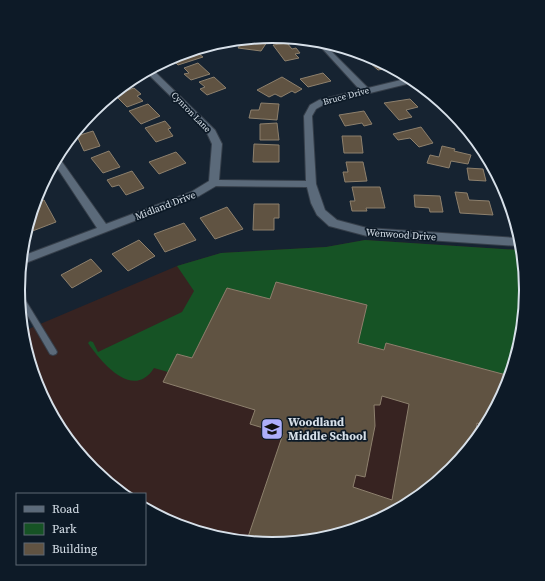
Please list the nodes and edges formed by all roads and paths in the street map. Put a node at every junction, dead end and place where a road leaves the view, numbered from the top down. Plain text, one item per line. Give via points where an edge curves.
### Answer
1 (325, 49) edge
2 (153, 74) edge
3 (405, 82) edge
4 (366, 91) junction
5 (60, 164) edge
6 (214, 183) junction
7 (311, 184) junction
8 (103, 228) junction
9 (515, 242) edge
10 (27, 259) edge
11 (26, 307) edge
12 (53, 352) dead end

1 - 4 street
2 - 6 street, Cynron Lane via 210,130 217,144
3 - 4 street, Bruce Drive
4 - 7 street, Bruce Drive via 312,107 308,116
5 - 8 street
6 - 7 street
6 - 8 street, Midland Drive via 195,194
7 - 9 street, Wenwood Drive via 316,203 333,224 367,232
8 - 10 street, Midland Drive
11 - 12 lane

